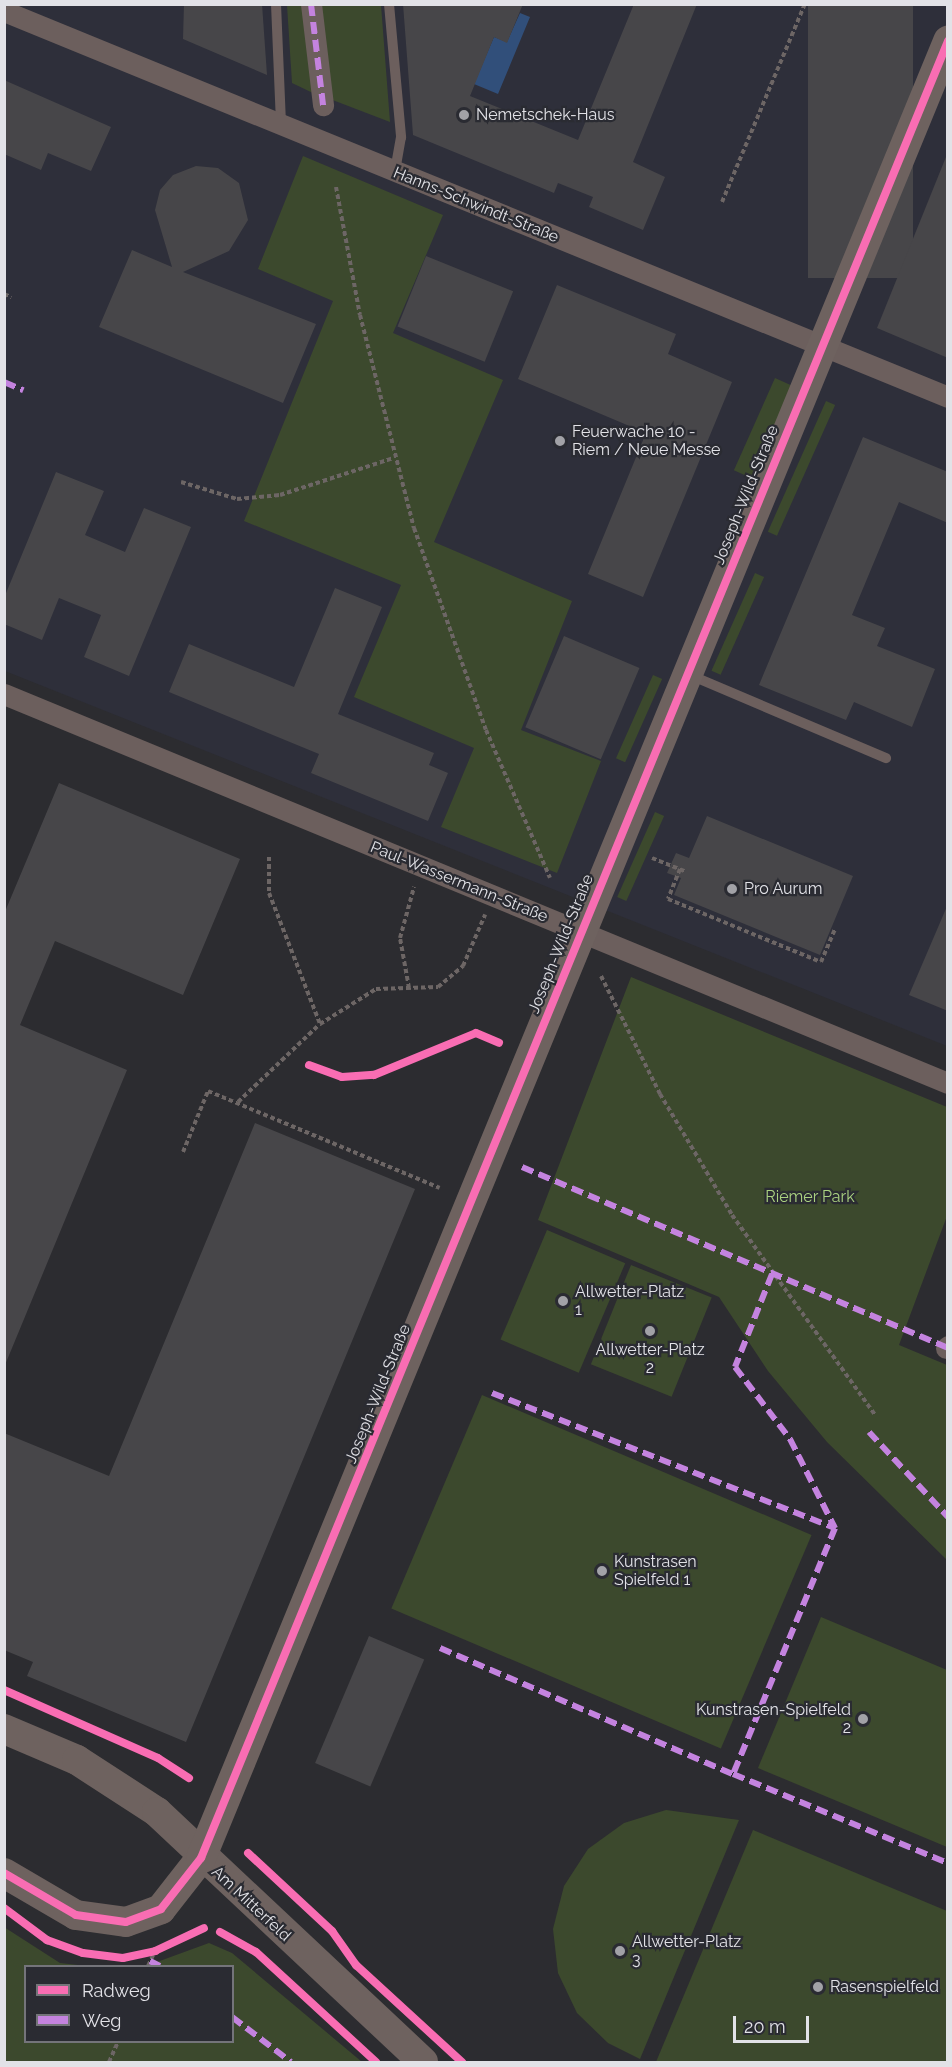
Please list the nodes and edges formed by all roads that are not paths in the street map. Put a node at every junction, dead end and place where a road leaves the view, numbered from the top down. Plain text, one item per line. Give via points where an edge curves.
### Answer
1 (276, 4) edge
2 (311, 4) edge
3 (389, 4) edge
4 (4, 11) edge
5 (948, 41) edge
6 (323, 105) dead end
7 (281, 125) junction
8 (395, 172) junction
9 (823, 344) junction
10 (948, 396) edge
11 (688, 674) junction
12 (4, 694) edge
13 (886, 758) dead end
14 (581, 932) junction
15 (948, 1083) edge
16 (4, 1729) edge
17 (201, 1858) junction
18 (4, 1873) edge
19 (423, 2062) edge

1 - 7 lane
2 - 6 street
3 - 8 lane via 401,137
4 - 7 street, Hanns-Schwindt-Straße
5 - 9 street, Joseph-Wild-Straße
7 - 8 street, Hanns-Schwindt-Straße
8 - 9 street, Hanns-Schwindt-Straße
9 - 10 street, Hanns-Schwindt-Straße
9 - 11 street, Joseph-Wild-Straße
11 - 13 lane
11 - 14 street, Joseph-Wild-Straße
12 - 14 street, Paul-Wassermann-Straße
14 - 15 street, Paul-Wassermann-Straße
14 - 17 street, Joseph-Wild-Straße
16 - 17 street via 77,1760 141,1799
17 - 18 street, Am Mitterfeld via 161,1909 126,1922 76,1915
17 - 19 street, Am Mitterfeld

